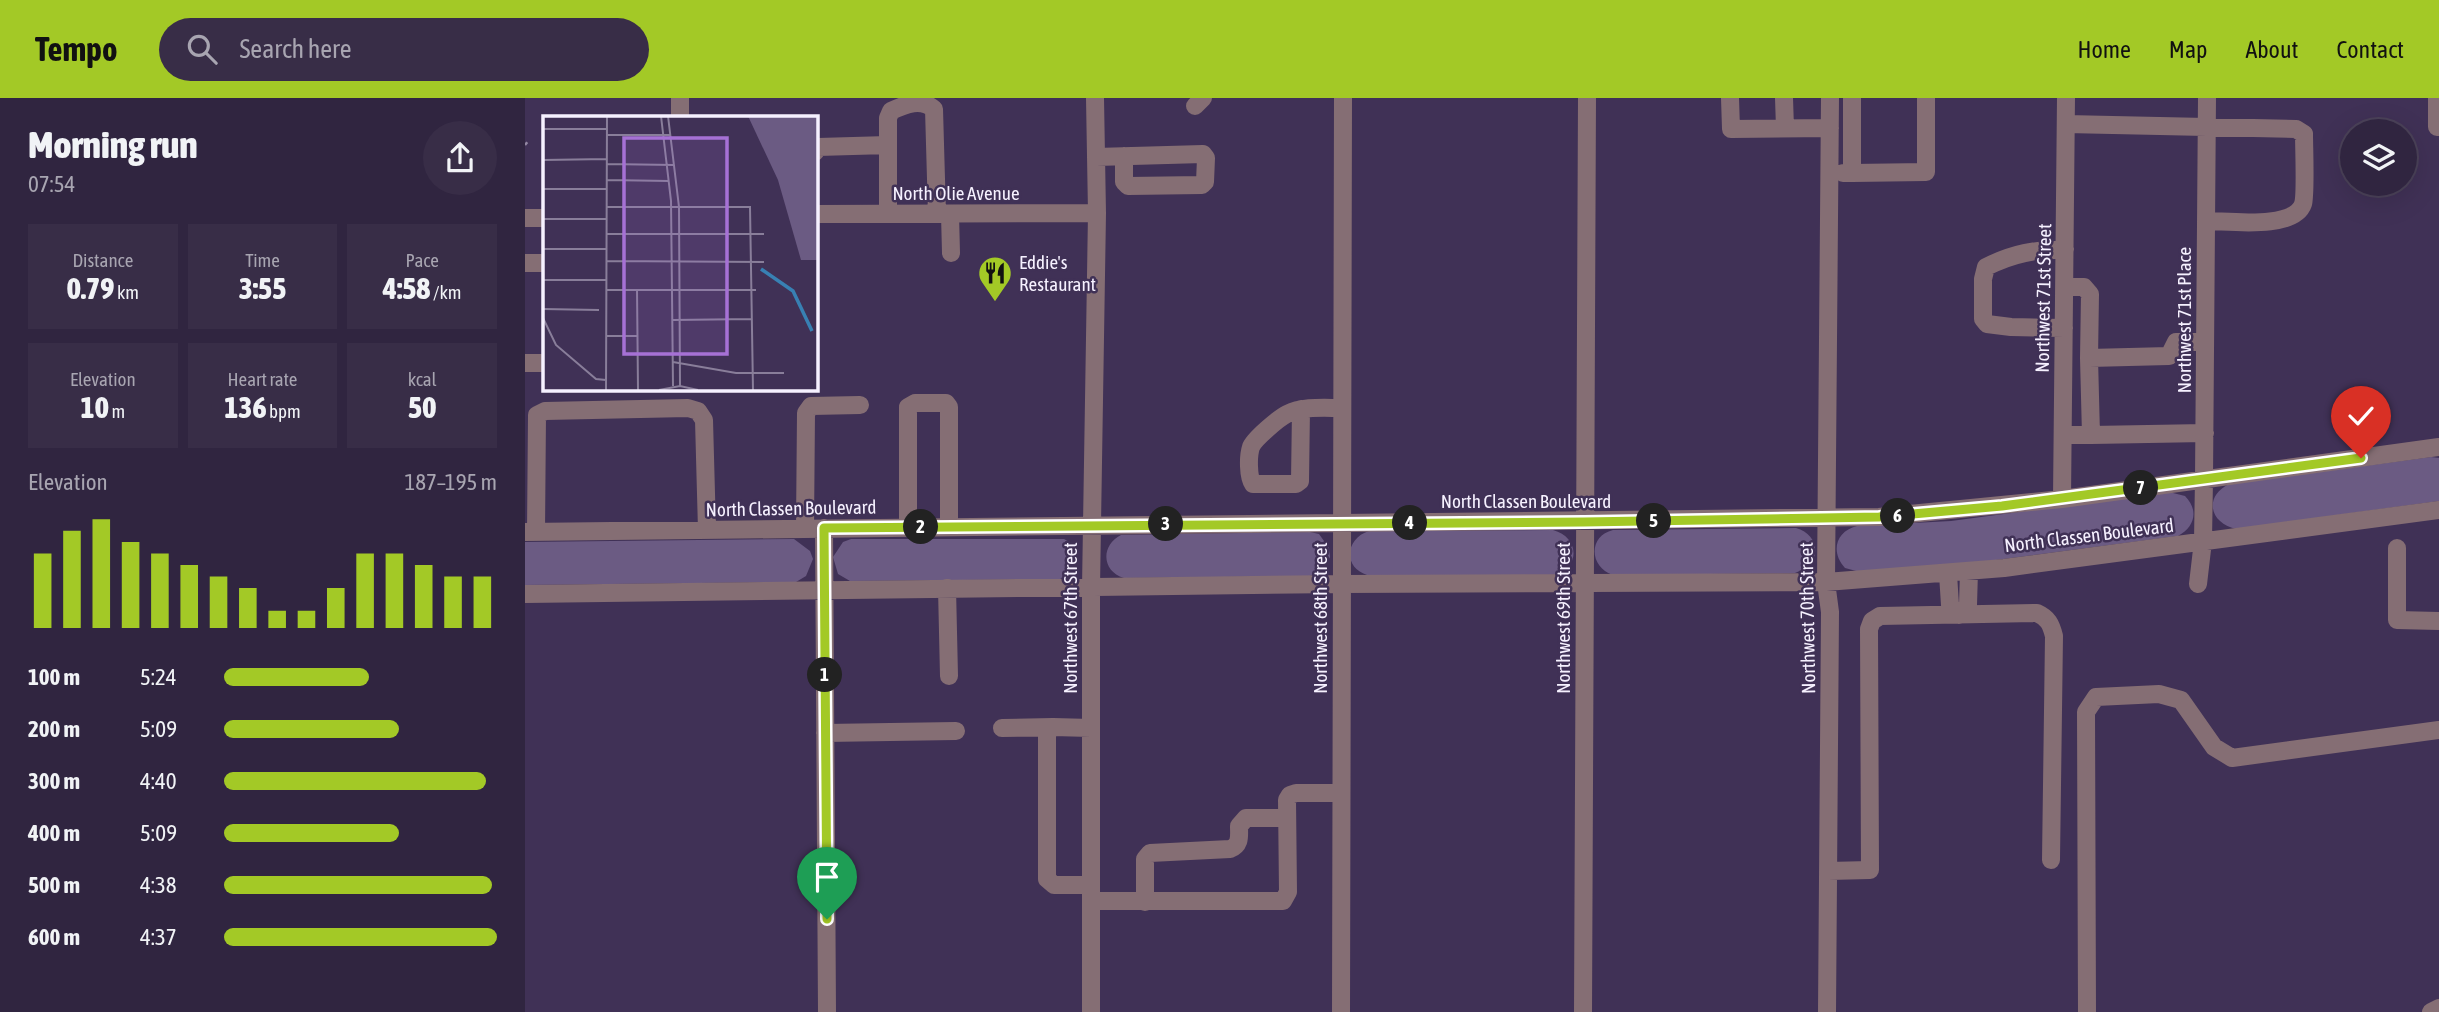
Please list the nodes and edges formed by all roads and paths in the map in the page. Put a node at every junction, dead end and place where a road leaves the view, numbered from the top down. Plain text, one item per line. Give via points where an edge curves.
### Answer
1 (680, 98) edge
2 (1095, 98) edge
3 (1343, 98) edge
4 (1587, 98) edge
5 (1731, 98) edge
6 (1784, 98) edge
7 (1830, 98) edge
8 (1852, 98) edge
9 (1926, 98) edge
10 (2066, 98) edge
11 (2207, 98) edge
12 (2437, 98) edge
13 (897, 103) edge
14 (680, 116) edge
15 (2066, 124) junction
16 (2207, 127) junction
17 (2439, 127) edge
18 (1785, 128) junction
19 (1830, 128) junction
20 (530, 139) dead end
21 (525, 145) edge
22 (888, 145) junction
23 (817, 147) edge
24 (1124, 156) dead end
25 (1096, 157) junction
26 (1830, 173) junction
27 (1852, 173) junction
28 (1097, 213) junction
29 (817, 214) edge
30 (888, 214) junction
31 (943, 214) junction
32 (525, 218) edge
33 (543, 218) edge
34 (2206, 221) junction
35 (2065, 249) junction
36 (951, 253) dead end
37 (525, 263) edge
38 (543, 263) edge
39 (2064, 287) junction
40 (2064, 328) junction
41 (2205, 342) junction
42 (2089, 358) junction
43 (525, 363) edge
44 (543, 363) edge
45 (860, 405) dead end
46 (1341, 408) junction
47 (1301, 409) junction
48 (2205, 433) junction
49 (2063, 435) junction
50 (2091, 435) junction
51 (2439, 447) edge
52 (2204, 479) junction
53 (2062, 499) junction
54 (2439, 510) edge
55 (1827, 519) junction
56 (1584, 522) junction
57 (1341, 523) junction
58 (1092, 525) junction
59 (908, 527) junction
60 (949, 527) junction
61 (805, 528) junction
62 (824, 528) junction
63 (707, 530) junction
64 (531, 532) edge
65 (2203, 541) junction
66 (2397, 548) dead end
67 (1969, 571) junction
68 (1948, 574) junction
69 (1826, 582) junction
70 (1341, 584) junction
71 (1584, 584) junction
72 (2198, 584) dead end
73 (1091, 587) junction
74 (947, 588) junction
75 (824, 589) junction
76 (525, 593) edge
77 (1959, 615) junction
78 (2439, 621) edge
79 (949, 676) dead end
80 (1053, 727) junction
81 (1002, 728) dead end
82 (1091, 728) junction
83 (2439, 730) edge
84 (956, 732) dead end
85 (825, 733) junction
86 (1341, 793) junction
87 (1287, 818) junction
88 (2051, 860) dead end
89 (1828, 871) junction
90 (1091, 893) junction
91 (1145, 902) junction
92 (2439, 1008) edge
93 (827, 1012) edge
94 (1091, 1012) edge
95 (1341, 1012) edge
96 (1583, 1012) edge
97 (1827, 1012) edge
98 (2087, 1012) edge
99 (2431, 1012) edge

1 - 14 street
2 - 25 street, Northwest 67th Street
3 - 46 street, Northwest 68th Street
4 - 56 street, Northwest 69th Street
5 - 18 street via 1731,129
6 - 18 street
7 - 19 street, Northwest 70th Street
8 - 27 street
9 - 27 street via 1926,172
10 - 15 street, Northwest 71st Street
11 - 16 street, Northwest 71st Place
12 - 17 street
13 - 22 street via 888,118
13 - 31 street via 917,102 934,109
15 - 16 street
15 - 35 street, Northwest 71st Street
16 - 34 street, Northwest 71st Place
16 - 34 street via 2296,129 2304,134 2303,204 2294,216 2279,222
18 - 19 street
19 - 26 street, Northwest 70th Street
20 - 21 path
22 - 23 street
22 - 30 street
24 - 25 street
25 - 28 street, Northwest 67th Street
26 - 27 street
26 - 55 street, Northwest 70th Street
28 - 31 street, North Olie Avenue
28 - 58 street, Northwest 67th Street
29 - 30 street, North Olie Avenue
30 - 31 street, North Olie Avenue
31 - 36 street
32 - 33 street
34 - 41 street, Northwest 71st Place
35 - 39 street, Northwest 71st Street
35 - 40 street via 2032,250 1986,267 1983,292 1987,324
37 - 38 street
39 - 40 street, Northwest 71st Street
39 - 42 street via 2084,287 2090,294
40 - 49 street, Northwest 71st Street
41 - 42 street via 2176,342 2169,356
41 - 48 street, Northwest 71st Place
42 - 50 street
43 - 44 street
45 - 61 street via 811,405 806,413
46 - 47 street
46 - 57 street, Northwest 68th Street
47 - 47 street via 1286,414 1255,440 1250,448 1253,484 1300,481
48 - 50 street
48 - 52 street, Northwest 71st Place
49 - 50 street
49 - 53 street, Northwest 71st Street
51 - 52 street, North Classen Boulevard
52 - 53 street, North Classen Boulevard
52 - 65 street, Northwest 71st Place
53 - 55 street, North Classen Boulevard
54 - 65 street, North Classen Boulevard
55 - 56 street, North Classen Boulevard
55 - 69 street, Northwest 70th Street
56 - 57 street, North Classen Boulevard
56 - 71 street, Northwest 69th Street
57 - 58 street, North Classen Boulevard
57 - 70 street, Northwest 68th Street
58 - 60 street, North Classen Boulevard
58 - 73 street, Northwest 67th Street
59 - 60 street, North Classen Boulevard
59 - 60 street via 908,407 946,403
59 - 62 street, North Classen Boulevard
61 - 62 street, North Classen Boulevard
61 - 63 street, North Classen Boulevard
62 - 75 street
63 - 64 street, North Classen Boulevard
63 - 64 street via 704,420 698,411 688,408 545,411 537,415
65 - 67 street, North Classen Boulevard
65 - 72 street, Northwest 71st Place
66 - 78 street via 2397,620
67 - 68 street, North Classen Boulevard
67 - 77 street via 1968,605
68 - 69 street, North Classen Boulevard
68 - 77 street via 1950,605
69 - 71 street, North Classen Boulevard
69 - 89 street, Northwest 70th Street via 1830,612
70 - 71 street, North Classen Boulevard
70 - 73 street, North Classen Boulevard
70 - 86 street, Northwest 68th Street
71 - 96 street, Northwest 69th Street
73 - 74 street, North Classen Boulevard
73 - 82 street, Northwest 67th Street
74 - 75 street, North Classen Boulevard
74 - 79 street
75 - 76 street, North Classen Boulevard
75 - 85 street
77 - 88 street via 2037,613 2051,623
77 - 89 street via 1880,616 1872,621 1870,870
80 - 81 street
80 - 82 street
80 - 90 street via 1047,733 1047,879 1054,885
82 - 90 street, Northwest 67th Street
83 - 98 street via 2232,758 2214,747 2181,700 2159,694 2096,697 2086,712
84 - 85 street
85 - 93 street
86 - 87 street via 1296,793 1286,805
86 - 95 street, Northwest 68th Street
87 - 91 street via 1246,818 1239,826 1238,842 1230,849 1150,853 1145,859
87 - 91 street via 1288,892 1283,901
89 - 97 street, Northwest 70th Street
90 - 91 street
90 - 94 street, Northwest 67th Street
92 - 99 street

